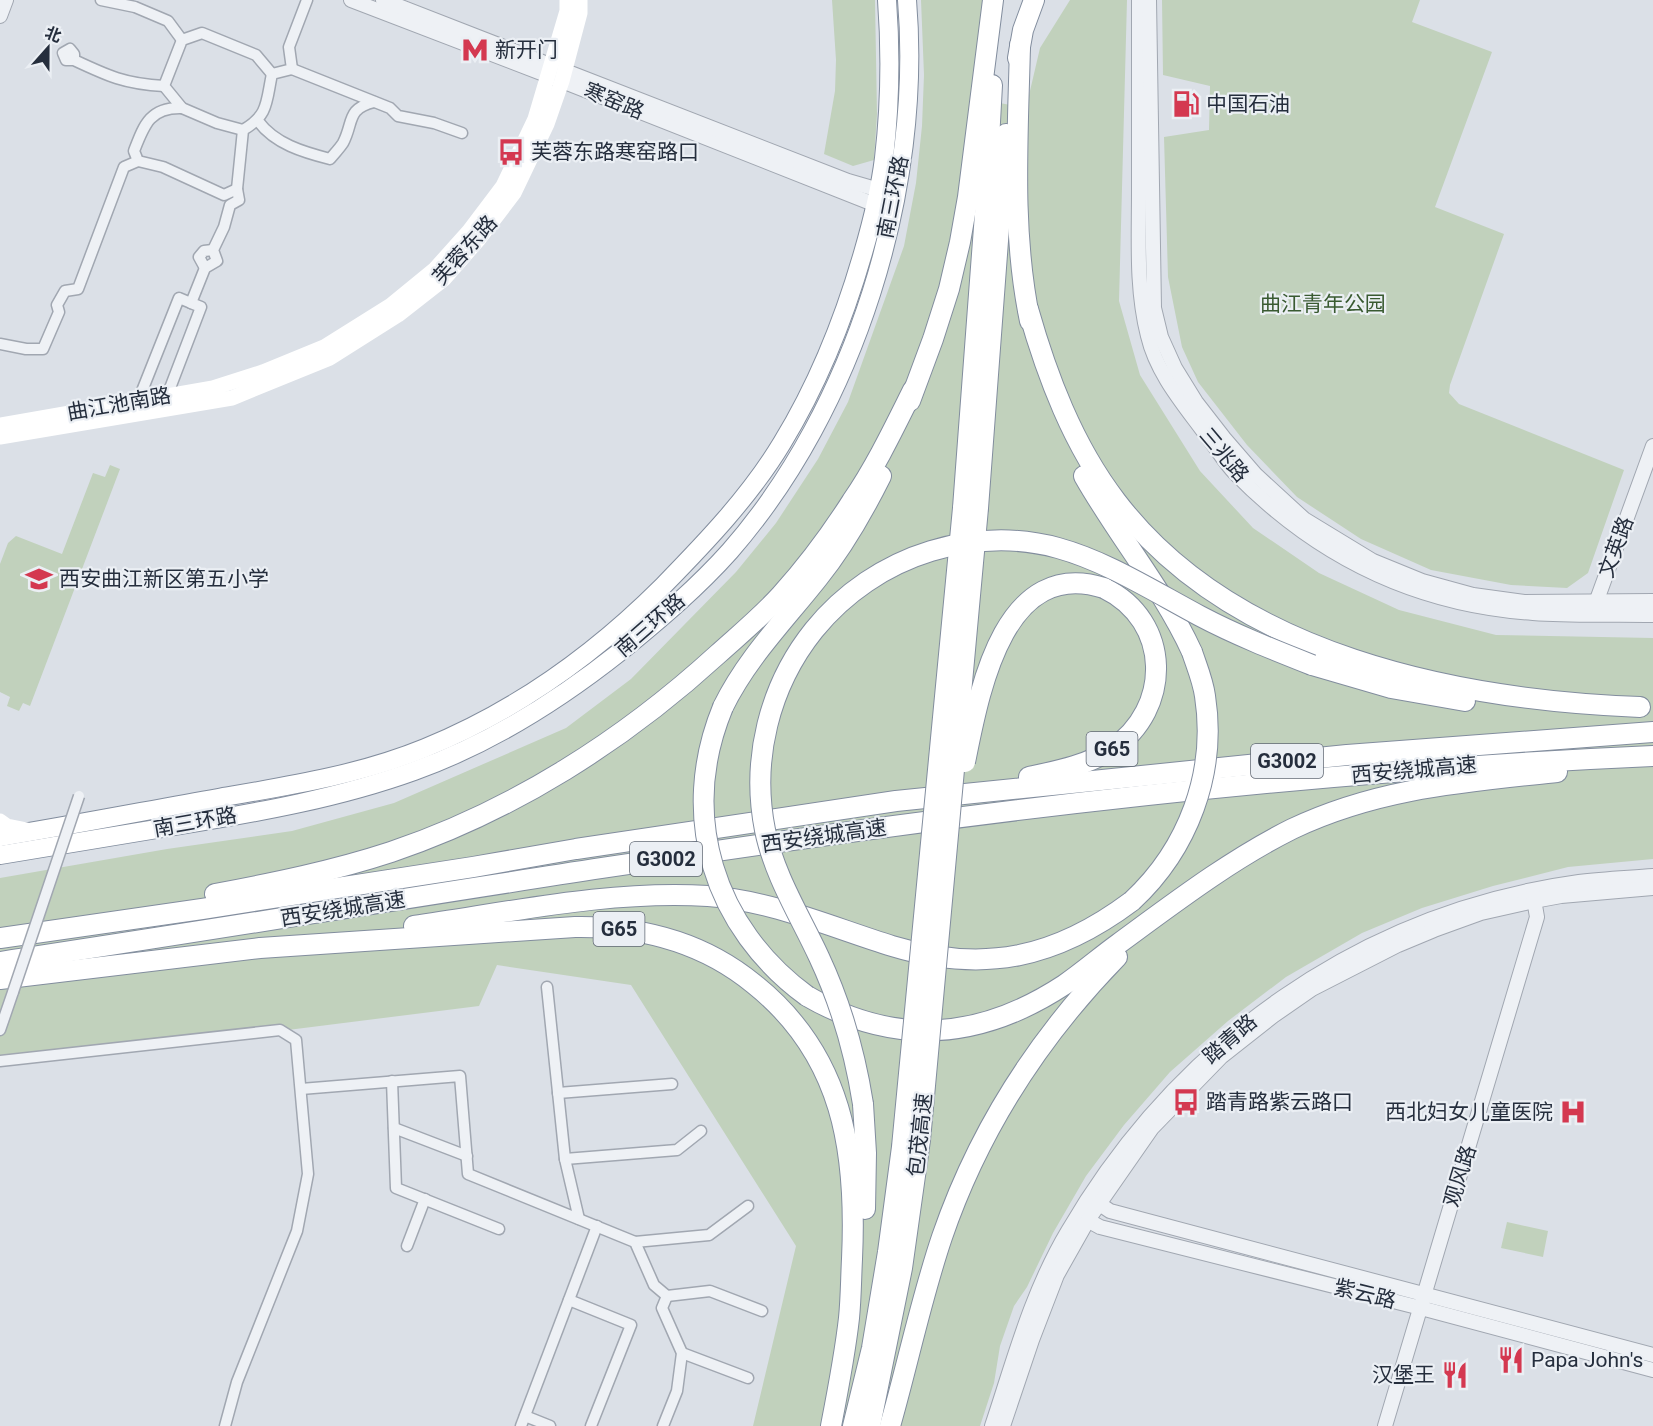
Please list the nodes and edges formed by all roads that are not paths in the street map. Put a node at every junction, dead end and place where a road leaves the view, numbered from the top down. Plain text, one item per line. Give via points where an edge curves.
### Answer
1 (6, 0) edge
2 (101, 0) edge
3 (307, 0) edge
4 (351, 0) edge
5 (383, 0) edge
6 (567, 0) edge
7 (580, 0) edge
8 (887, 0) edge
9 (907, 0) edge
10 (1034, 0) edge
11 (1139, 0) edge
12 (1149, 0) edge
13 (993, 1) edge
14 (0, 16) edge
15 (182, 40) junction
16 (1020, 45) junction
17 (74, 60) dead end
18 (292, 69) junction
19 (556, 72) junction
20 (272, 74) junction
21 (164, 86) junction
22 (374, 102) junction
23 (182, 108) junction
24 (258, 121) junction
25 (243, 130) junction
26 (462, 134) dead end
27 (138, 161) junction
28 (237, 189) junction
29 (224, 195) junction
30 (877, 197) junction
31 (230, 205) junction
32 (191, 303) junction
33 (1028, 309) junction
34 (0, 344) edge
35 (238, 381) joint
36 (914, 390) junction
37 (166, 396) junction
38 (232, 398) joint
39 (138, 401) junction
40 (0, 425) edge
41 (0, 437) edge
42 (1653, 446) edge
43 (1653, 471) edge
44 (971, 508) junction
45 (1653, 601) edge
46 (1598, 608) junction
47 (1653, 615) edge
48 (1646, 707) edge
49 (1653, 732) edge
50 (1653, 756) edge
51 (1653, 762) edge
52 (79, 796) dead end
53 (921, 798) junction
54 (0, 821) edge
55 (33, 831) junction
56 (0, 837) edge
57 (948, 841) junction
58 (0, 855) edge
59 (1653, 876) edge
60 (1653, 888) edge
61 (1533, 896) junction
62 (1174, 905) junction
63 (44, 932) junction
64 (0, 938) edge
65 (260, 948) junction
66 (0, 962) edge
67 (7, 986) edge
68 (547, 987) dead end
69 (0, 1030) edge
70 (0, 1061) edge
71 (392, 1081) junction
72 (672, 1084) dead end
73 (301, 1089) junction
74 (558, 1093) junction
75 (394, 1128) junction
76 (701, 1131) dead end
77 (911, 1143) junction
78 (466, 1156) junction
79 (565, 1159) junction
80 (425, 1199) junction
81 (1094, 1201) junction
82 (748, 1206) dead end
83 (1083, 1217) junction
84 (579, 1219) junction
85 (597, 1226) junction
86 (499, 1229) dead end
87 (635, 1242) junction
88 (407, 1246) dead end
89 (1425, 1293) junction
90 (667, 1296) junction
91 (569, 1300) junction
92 (1421, 1308) junction
93 (762, 1311) dead end
94 (849, 1317) junction
95 (682, 1353) junction
96 (1653, 1355) edge
97 (1653, 1370) edge
98 (748, 1378) dead end
99 (523, 1421) edge
100 (225, 1426) edge
101 (550, 1426) edge
102 (591, 1426) edge
103 (663, 1426) edge
104 (831, 1426) edge
105 (853, 1426) edge
106 (870, 1426) edge
107 (890, 1426) edge
108 (992, 1426) edge
109 (1003, 1426) edge
110 (1385, 1426) edge

1 - 14 street
2 - 15 street via 135,7 168,21
3 - 18 street via 289,47
4 - 19 street, 寒窑路
5 - 19 street, 寒窑路
6 - 19 main road, 芙蓉东路
7 - 19 main road, 芙蓉东路 via 580,13
8 - 30 highway, 南三环路 via 890,79
9 - 58 highway, 南三环路 via 909,74 905,131 895,201 862,317 837,382 790,467 754,521 704,578 636,639 567,692 507,729 450,757 350,791 284,807
10 - 16 highway
11 - 46 street, 三兆路 via 1140,294 1153,354 1185,407 1234,471 1282,516 1309,537 1376,574 1410,590 1531,613
12 - 46 street, 三兆路 via 1154,308 1170,358 1196,402 1256,475 1304,519 1373,561 1422,581 1473,595
13 - 36 highway via 960,242 949,289
13 - 44 highway
15 - 20 street via 202,33 256,54
15 - 21 street
16 - 33 highway via 1017,192
16 - 44 highway via 1005,143
17 - 21 street via 129,83
18 - 20 street
18 - 22 street
19 - 30 street, 寒窑路 via 838,177
19 - 35 main road, 芙蓉东路 via 503,186 435,269 391,305 324,347
19 - 38 main road, 芙蓉东路 via 547,124 514,193 444,279 398,315 330,358
20 - 24 street via 266,105
21 - 23 street
22 - 24 street via 360,106 354,113 343,143 330,159 299,150 266,132
22 - 26 street via 398,116 434,123
23 - 25 street
23 - 27 street via 169,108 148,121 134,151
24 - 25 street
25 - 28 street
27 - 29 street via 163,167
27 - 34 street via 124,167 78,289 65,291 42,349
28 - 29 street
28 - 31 street via 239,200
29 - 31 street
30 - 55 highway, 南三环路 via 838,329 782,443 725,520 678,571 630,619 557,676 508,708 447,739 357,770
31 - 32 street via 213,250 217,261 205,268
32 - 37 street via 201,307
32 - 39 street via 179,298
33 - 48 highway via 1068,420 1095,471 1154,544 1216,594 1298,637 1427,680 1547,701
33 - 65 highway, bridge via 1044,377 1075,459 1170,609 1192,652 1207,709 1208,743 1202,784 1189,822 1154,878 1132,901 1090,930 1064,942 990,959 948,958 911,951 745,901 669,895 596,900
35 - 37 main road, 曲江池南路
36 - 62 highway, bridge via 887,464 864,510 820,576 745,667 723,707 708,754 703,798 714,871 727,904 754,946 781,976 807,996 858,1020 892,1028 945,1030 980,1024 1017,1011 1063,985
36 - 63 highway via 852,501 781,595 658,706 603,746 464,823 393,851 293,879
37 - 39 main road, 曲江池南路
38 - 41 main road, 曲江池南路
39 - 40 main road, 曲江池南路
42 - 46 street, 文英路
43 - 46 street, 文英路
44 - 57 highway, bridge
44 - 77 highway, bridge
45 - 46 street, 三兆路
46 - 47 street, 三兆路
48 - 94 highway, bridge via 1534,707 1390,688 1312,665 1247,639 1097,561 1052,545 1020,541 965,543 916,556 868,580 819,624 786,675 773,703 763,746 760,788 765,831 773,857 839,1007 855,1059 863,1104 865,1212
49 - 53 highway, 西安绕城高速 / G3002 via 1347,755
50 - 66 highway, 西安绕城高速 / G3002 via 1334,777 987,814 642,862
51 - 62 highway via 1466,781 1368,800 1275,838 1224,868
52 - 67 street, bridge
53 - 57 highway, G65, bridge via 1018,780 1079,764 1110,750 1131,732 1153,690 1155,649 1138,614 1104,588 1074,583 1051,588 1022,607 1006,630 983,684
53 - 63 highway, 西安绕城高速 / G65
54 - 55 main road
55 - 56 highway, 南三环路
57 - 77 highway, 包茂高速 / G65, bridge
59 - 61 street, 踏青路 via 1579,882
60 - 61 street, 踏青路
61 - 81 street, 踏青路 via 1483,903 1413,927 1337,964 1268,1006 1154,1110 1128,1142
61 - 89 street, 观风路 via 1537,917
62 - 107 highway via 1116,958 1070,1009 1029,1064 989,1129 942,1236
63 - 64 highway, 西安绕城高速 / G65
65 - 67 highway, G65
65 - 94 highway, G65 via 598,927 660,936 730,966 764,991 799,1029 820,1061 838,1101 849,1150 853,1194
67 - 69 street
68 - 74 street
70 - 73 street via 280,1030 296,1040
71 - 73 street
71 - 75 street
71 - 78 street via 460,1076
72 - 74 street
73 - 100 street via 308,1174 297,1231 237,1382
74 - 79 street
75 - 78 street
75 - 80 street via 396,1188
76 - 79 street via 677,1150
77 - 105 highway
77 - 106 highway, 包茂高速 / G65 via 902,1268
78 - 84 street via 468,1174
79 - 84 street
80 - 86 street
80 - 88 street
81 - 83 street, 踏青路
81 - 89 street, 紫云路 via 1110,1211
82 - 87 street via 708,1235
83 - 92 street, 紫云路 via 1100,1227
83 - 108 street, 踏青路 via 1067,1233 1036,1297
83 - 109 street, 踏青路 via 1032,1340
84 - 85 street
85 - 87 street
85 - 91 street
87 - 90 street via 654,1285
89 - 92 street, 观风路
89 - 96 street, 紫云路
90 - 93 street via 710,1291
90 - 95 street via 662,1308
91 - 99 street
91 - 102 street via 631,1325
92 - 97 street, 紫云路
92 - 110 street, 观风路
94 - 104 highway, G65
95 - 98 street
95 - 103 street via 677,1391
99 - 101 street

